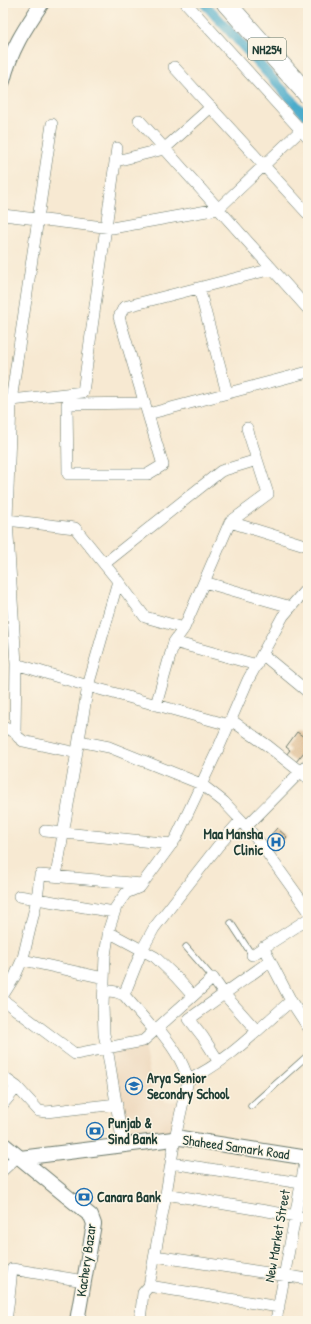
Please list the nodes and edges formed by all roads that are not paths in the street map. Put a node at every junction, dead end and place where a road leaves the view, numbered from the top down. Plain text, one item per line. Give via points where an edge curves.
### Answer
1 (42, 3) edge
2 (186, 3) edge
3 (226, 3) edge
4 (174, 67) dead end
5 (3, 81) edge
6 (308, 95) edge
7 (211, 107) junction
8 (139, 120) dead end
9 (52, 124) dead end
10 (304, 134) edge
11 (117, 148) dead end
12 (164, 149) junction
13 (116, 161) junction
14 (263, 165) junction
15 (218, 209) junction
16 (308, 214) edge
17 (3, 216) edge
18 (38, 220) junction
19 (106, 228) junction
20 (272, 269) junction
21 (199, 288) junction
22 (308, 309) edge
23 (308, 372) edge
24 (228, 393) junction
25 (7, 401) edge
26 (145, 403) junction
27 (148, 414) junction
28 (247, 428) dead end
29 (257, 460) junction
30 (7, 520) junction
31 (230, 522) junction
32 (306, 542) edge
33 (104, 564) junction
34 (118, 581) junction
35 (204, 582) junction
36 (308, 587) edge
37 (291, 607) junction
38 (184, 628) junction
39 (174, 642) junction
40 (262, 654) junction
41 (16, 664) junction
42 (257, 665) junction
43 (88, 686) junction
44 (308, 692) edge
45 (156, 705) junction
46 (230, 722) junction
47 (3, 728) edge
48 (15, 732) junction
49 (79, 741) junction
50 (77, 753) junction
51 (305, 771) edge
52 (201, 784) junction
53 (243, 824) junction
54 (45, 831) dead end
55 (63, 833) junction
56 (172, 844) junction
57 (56, 876) junction
58 (142, 884) junction
59 (19, 896) dead end
60 (37, 899) junction
61 (308, 910) edge
62 (114, 912) junction
63 (308, 919) edge
64 (231, 923) dead end
65 (108, 933) junction
66 (186, 947) dead end
67 (264, 947) junction
68 (142, 950) junction
69 (252, 955) joint
70 (22, 960) junction
71 (270, 962) junction
72 (104, 978) junction
73 (213, 978) junction
74 (104, 990) junction
75 (224, 994) junction
76 (3, 995) edge
77 (124, 995) junction
78 (192, 996) junction
79 (3, 1000) edge
80 (291, 1001) junction
81 (306, 1019) edge
82 (156, 1029) junction
83 (257, 1031) junction
84 (107, 1048) junction
85 (308, 1055) edge
86 (219, 1062) junction
87 (3, 1077) edge
88 (188, 1080) junction
89 (17, 1087) junction
90 (3, 1104) edge
91 (116, 1104) junction
92 (251, 1106) dead end
93 (175, 1138) junction
94 (3, 1144) edge
95 (123, 1145) junction
96 (20, 1158) junction
97 (307, 1158) edge
98 (171, 1163) junction
99 (3, 1170) edge
100 (305, 1184) edge
101 (166, 1194) junction
102 (296, 1216) junction
103 (308, 1218) edge
104 (155, 1256) junction
105 (285, 1276) junction
106 (308, 1279) edge
107 (84, 1281) junction
108 (149, 1286) junction
109 (6, 1298) edge
110 (279, 1307) junction
111 (6, 1321) edge
112 (77, 1321) edge
113 (140, 1321) edge
114 (276, 1321) edge

1 - 5 street via 17,42 8,61
2 - 10 street
3 - 6 highway, NH254
4 - 7 street
7 - 12 street
7 - 14 street
8 - 12 street
9 - 18 street
10 - 14 street
11 - 13 street
12 - 13 street
12 - 15 street
13 - 19 street
14 - 15 street
14 - 16 street
15 - 19 street
15 - 20 street
17 - 18 street
18 - 19 street
18 - 25 street
19 - 25 street via 83,392
20 - 21 street
20 - 22 street
21 - 24 street
21 - 26 street via 124,307 119,317
23 - 24 street
24 - 27 street
25 - 30 street
26 - 27 street
26 - 27 street via 67,404 68,474 148,474 163,465
28 - 29 street
29 - 31 street via 268,494
29 - 33 street via 221,471
30 - 33 street via 75,528
30 - 41 street
31 - 32 street
31 - 35 street
33 - 34 street
34 - 38 street via 145,617
34 - 43 street
35 - 37 street
35 - 38 street
36 - 37 street
37 - 40 street via 283,616
38 - 39 street
39 - 42 street
39 - 45 street
40 - 42 street
40 - 44 street
41 - 43 street
41 - 48 street
42 - 46 street
43 - 45 street
43 - 49 street
45 - 46 street
46 - 51 street
46 - 52 street
47 - 48 street
48 - 50 street via 23,741
49 - 50 street
49 - 52 street via 109,747
50 - 55 street
51 - 53 street
52 - 53 street via 224,802
52 - 56 street
53 - 61 street via 260,843
53 - 68 street via 218,846 154,928
54 - 55 street
55 - 56 street
55 - 57 street
56 - 58 street
57 - 58 street
57 - 60 street via 40,875
58 - 62 street via 126,893
59 - 60 street
60 - 62 street
60 - 70 street
62 - 65 street
63 - 67 street
64 - 69 lane
65 - 68 street
65 - 72 street
66 - 73 lane
67 - 69 street
67 - 71 street
68 - 77 street
68 - 78 street via 166,966
70 - 72 street
70 - 76 street
71 - 75 street
71 - 80 street
72 - 74 street
73 - 75 street
73 - 78 street
74 - 77 street
74 - 84 street via 104,1034
75 - 83 street
75 - 86 street via 189,1019
77 - 82 street
78 - 82 street
79 - 84 street via 75,1054
80 - 81 street
80 - 83 street
82 - 84 street via 143,1041
82 - 88 street via 171,1045
83 - 86 street
84 - 91 street
85 - 92 lane
86 - 88 street
87 - 89 street
88 - 93 street
89 - 90 street
89 - 91 street via 39,1111
91 - 95 street
93 - 95 street, Shaheed Samark Road
93 - 97 street, Shaheed Samark Road
93 - 98 street
94 - 96 street, Kachery Bazar
95 - 96 street, Shaheed Samark Road
96 - 99 street
96 - 107 street, Kachery Bazar via 91,1216 94,1224
97 - 100 street, New Market Street
98 - 100 street
98 - 101 street
100 - 102 street, New Market Street
101 - 102 street
101 - 104 street
102 - 103 street
102 - 105 street, New Market Street
104 - 105 street
104 - 108 street
105 - 106 street
105 - 110 street, New Market Street
107 - 109 street via 12,1269
107 - 112 street, Kachery Bazar
108 - 110 street
108 - 113 street via 143,1293
109 - 111 street
110 - 114 street, New Market Street

